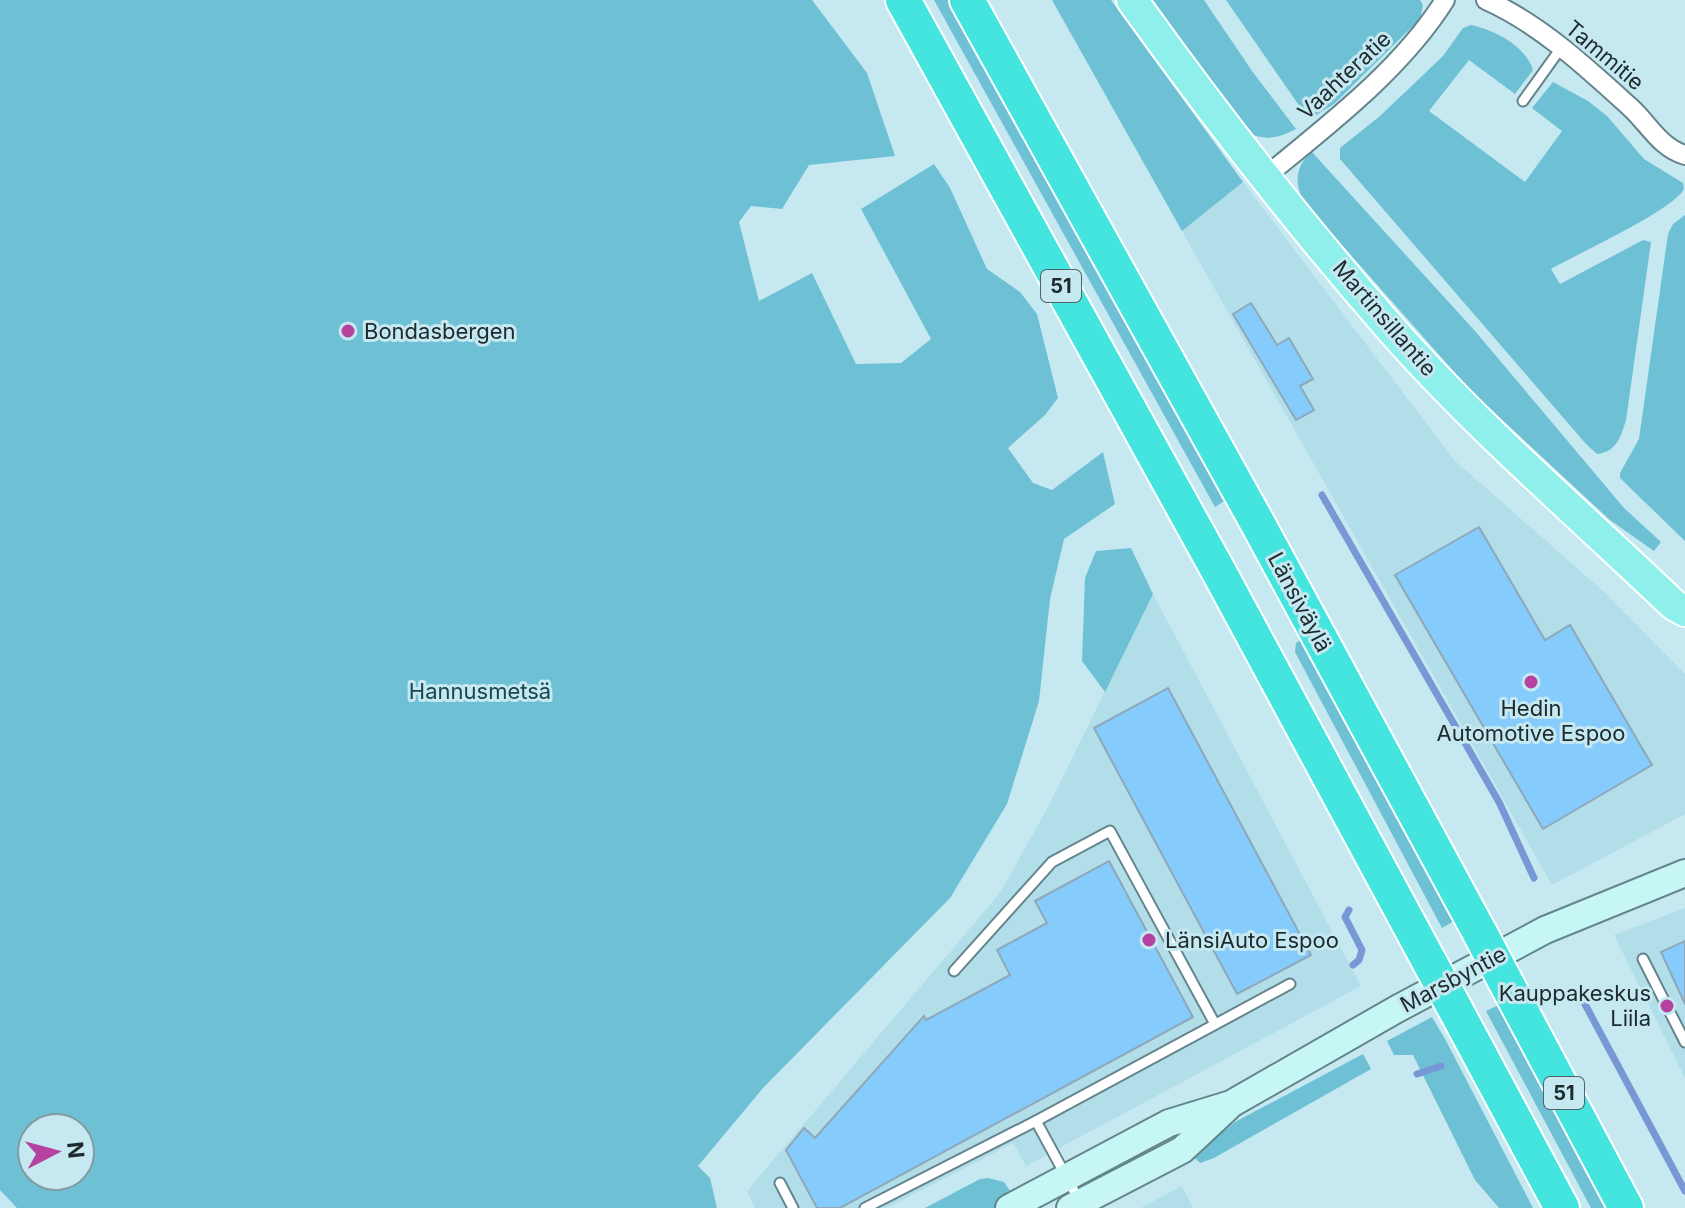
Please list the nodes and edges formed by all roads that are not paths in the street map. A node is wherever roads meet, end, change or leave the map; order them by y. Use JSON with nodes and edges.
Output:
{"nodes":[{"id":1,"x":903,"y":0,"type":"edge"},
{"id":2,"x":967,"y":0,"type":"edge"},
{"id":3,"x":1132,"y":0,"type":"edge"},
{"id":4,"x":1445,"y":0,"type":"edge"},
{"id":5,"x":1486,"y":0,"type":"edge"},
{"id":6,"x":1561,"y":48,"type":"junction"},
{"id":7,"x":1523,"y":101,"type":"dead end"},
{"id":8,"x":1685,"y":155,"type":"edge"},
{"id":9,"x":1265,"y":177,"type":"junction"},
{"id":10,"x":1681,"y":614,"type":"edge"},
{"id":11,"x":1685,"y":873,"type":"edge"},
{"id":12,"x":1643,"y":959,"type":"dead end"},
{"id":13,"x":954,"y":971,"type":"dead end"},
{"id":14,"x":1290,"y":984,"type":"dead end"},
{"id":15,"x":1215,"y":1024,"type":"junction"},
{"id":16,"x":1685,"y":1042,"type":"edge"},
{"id":17,"x":1231,"y":1104,"type":"junction"},
{"id":18,"x":1036,"y":1121,"type":"junction"},
{"id":19,"x":1066,"y":1176,"type":"junction"},
{"id":20,"x":780,"y":1183,"type":"dead end"},
{"id":21,"x":1078,"y":1206,"type":"edge"},
{"id":22,"x":793,"y":1208,"type":"edge"},
{"id":23,"x":865,"y":1208,"type":"edge"},
{"id":24,"x":1009,"y":1208,"type":"edge"},
{"id":25,"x":1562,"y":1208,"type":"edge"},
{"id":26,"x":1626,"y":1208,"type":"edge"}],
"edges":[{"from":1,"to":25,"type":"highway","number":"51","bridge":true},
{"from":2,"to":26,"type":"highway","name":"Länsiväylä","number":"51","bridge":true},
{"from":3,"to":9,"type":"main road","name":"Martinsillantie"},
{"from":4,"to":9,"type":"street","name":"Vaahteratie"},
{"from":5,"to":6,"type":"street","name":"Tammitie"},
{"from":6,"to":7,"type":"lane"},
{"from":6,"to":8,"type":"street","name":"Tammitie"},
{"from":9,"to":10,"type":"main road","name":"Martinsillantie"},
{"from":11,"to":17,"type":"main road","name":"Marsbyntie"},
{"from":12,"to":16,"type":"lane"},
{"from":13,"to":15,"type":"lane"},
{"from":14,"to":15,"type":"lane"},
{"from":15,"to":18,"type":"lane"},
{"from":17,"to":19,"type":"main road","name":"Marsbyntie"},
{"from":17,"to":21,"type":"main road","name":"Marsbyntie"},
{"from":18,"to":19,"type":"lane"},
{"from":18,"to":23,"type":"lane"},
{"from":19,"to":21,"type":"lane"},
{"from":19,"to":24,"type":"main road","name":"Marsbyntie"},
{"from":20,"to":22,"type":"lane"}]}
